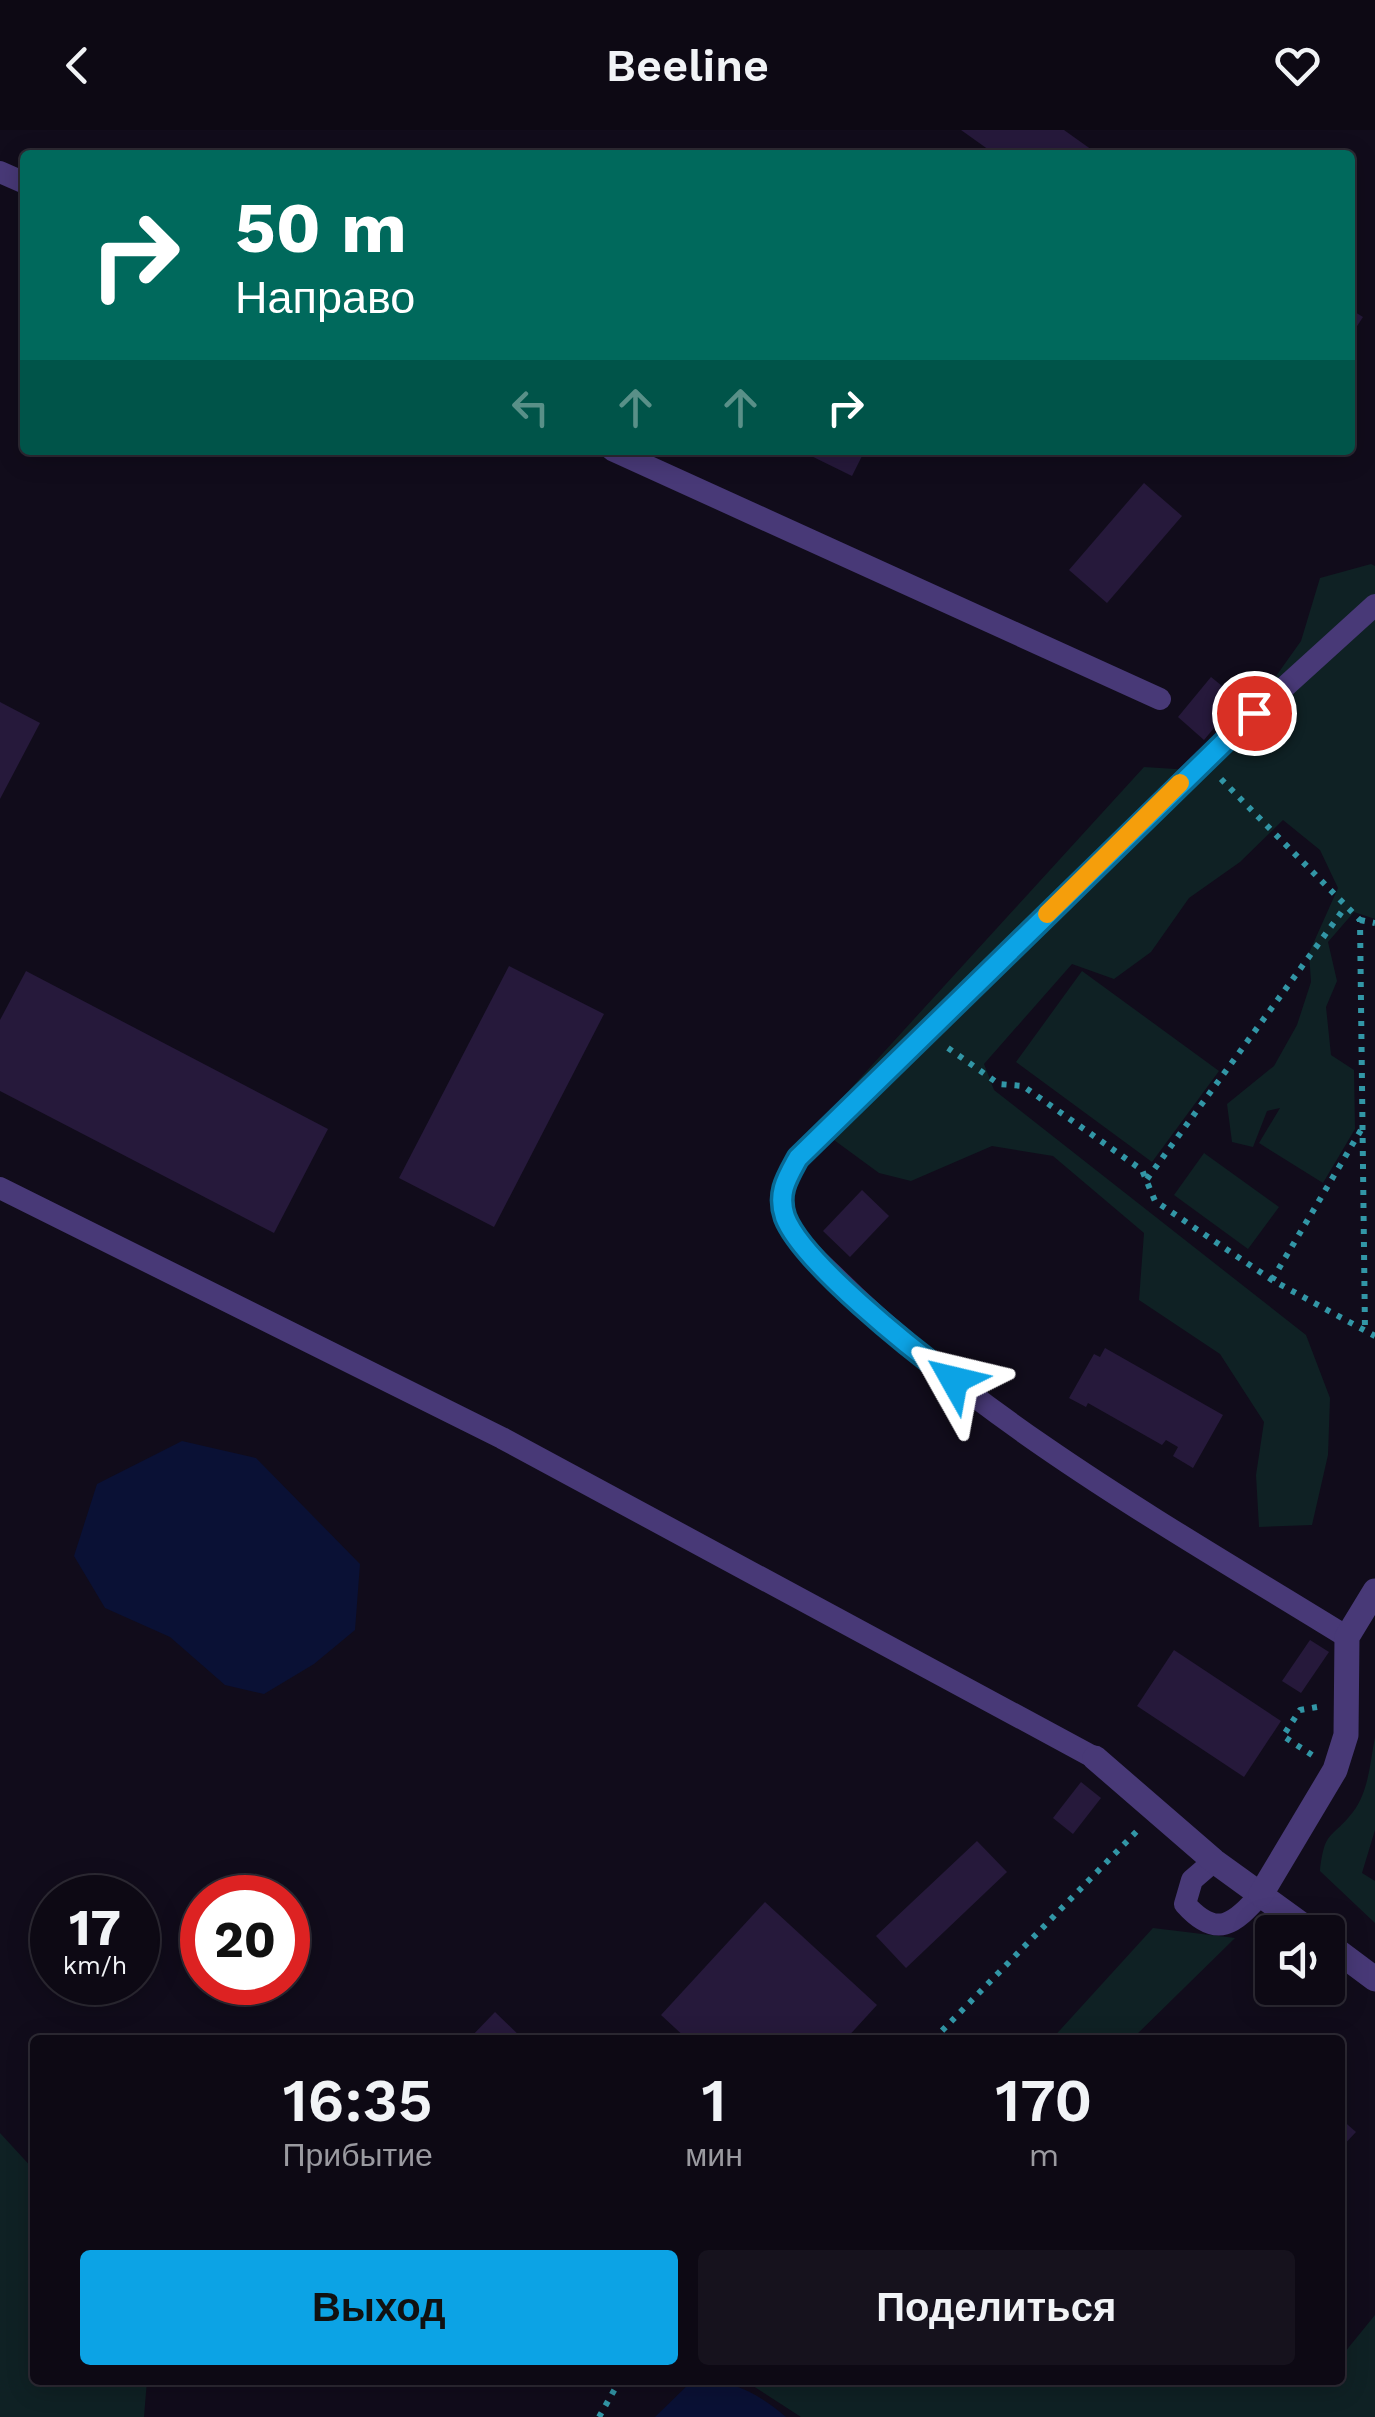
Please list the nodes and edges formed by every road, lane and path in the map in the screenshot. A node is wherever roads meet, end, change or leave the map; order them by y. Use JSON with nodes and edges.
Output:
{"nodes":[{"id":1,"x":623,"y":455,"type":"edge"},
{"id":2,"x":1375,"y":605,"type":"edge"},
{"id":3,"x":1160,"y":699,"type":"dead end"},
{"id":4,"x":1203,"y":761,"type":"junction"},
{"id":5,"x":1346,"y":906,"type":"junction"},
{"id":6,"x":1360,"y":920,"type":"junction"},
{"id":7,"x":1375,"y":923,"type":"edge"},
{"id":8,"x":926,"y":1032,"type":"junction"},
{"id":9,"x":1362,"y":1128,"type":"junction"},
{"id":10,"x":1147,"y":1179,"type":"junction"},
{"id":11,"x":0,"y":1188,"type":"edge"},
{"id":12,"x":1272,"y":1280,"type":"junction"},
{"id":13,"x":1365,"y":1331,"type":"junction"},
{"id":14,"x":1375,"y":1336,"type":"edge"},
{"id":15,"x":1375,"y":1591,"type":"edge"},
{"id":16,"x":1347,"y":1637,"type":"junction"},
{"id":17,"x":1346,"y":1701,"type":"junction"},
{"id":18,"x":1095,"y":1758,"type":"joint"},
{"id":19,"x":1335,"y":1770,"type":"junction"},
{"id":20,"x":1156,"y":1813,"type":"junction"},
{"id":21,"x":1214,"y":1861,"type":"junction"},
{"id":22,"x":1260,"y":1894,"type":"junction"},
{"id":23,"x":1289,"y":1915,"type":"edge"},
{"id":24,"x":1345,"y":1956,"type":"edge"},
{"id":25,"x":1375,"y":1978,"type":"edge"},
{"id":26,"x":938,"y":2035,"type":"edge"},
{"id":27,"x":617,"y":2385,"type":"edge"},
{"id":28,"x":599,"y":2417,"type":"edge"}],
"edges":[{"from":1,"to":3,"type":"lane"},
{"from":2,"to":4,"type":"lane"},
{"from":4,"to":5,"type":"path"},
{"from":4,"to":8,"type":"lane"},
{"from":5,"to":6,"type":"path"},
{"from":5,"to":10,"type":"path"},
{"from":6,"to":7,"type":"path"},
{"from":6,"to":9,"type":"path"},
{"from":8,"to":10,"type":"path"},
{"from":8,"to":16,"type":"lane"},
{"from":9,"to":12,"type":"path"},
{"from":9,"to":13,"type":"path"},
{"from":10,"to":12,"type":"path"},
{"from":11,"to":18,"type":"lane"},
{"from":12,"to":13,"type":"path"},
{"from":13,"to":14,"type":"path"},
{"from":15,"to":16,"type":"street"},
{"from":16,"to":17,"type":"street"},
{"from":17,"to":19,"type":"street"},
{"from":17,"to":19,"type":"path"},
{"from":18,"to":20,"type":"street"},
{"from":19,"to":22,"type":"street"},
{"from":20,"to":21,"type":"street"},
{"from":20,"to":26,"type":"path"},
{"from":21,"to":22,"type":"street"},
{"from":21,"to":22,"type":"lane"},
{"from":22,"to":23,"type":"street"},
{"from":24,"to":25,"type":"street"},
{"from":27,"to":28,"type":"path"}]}
